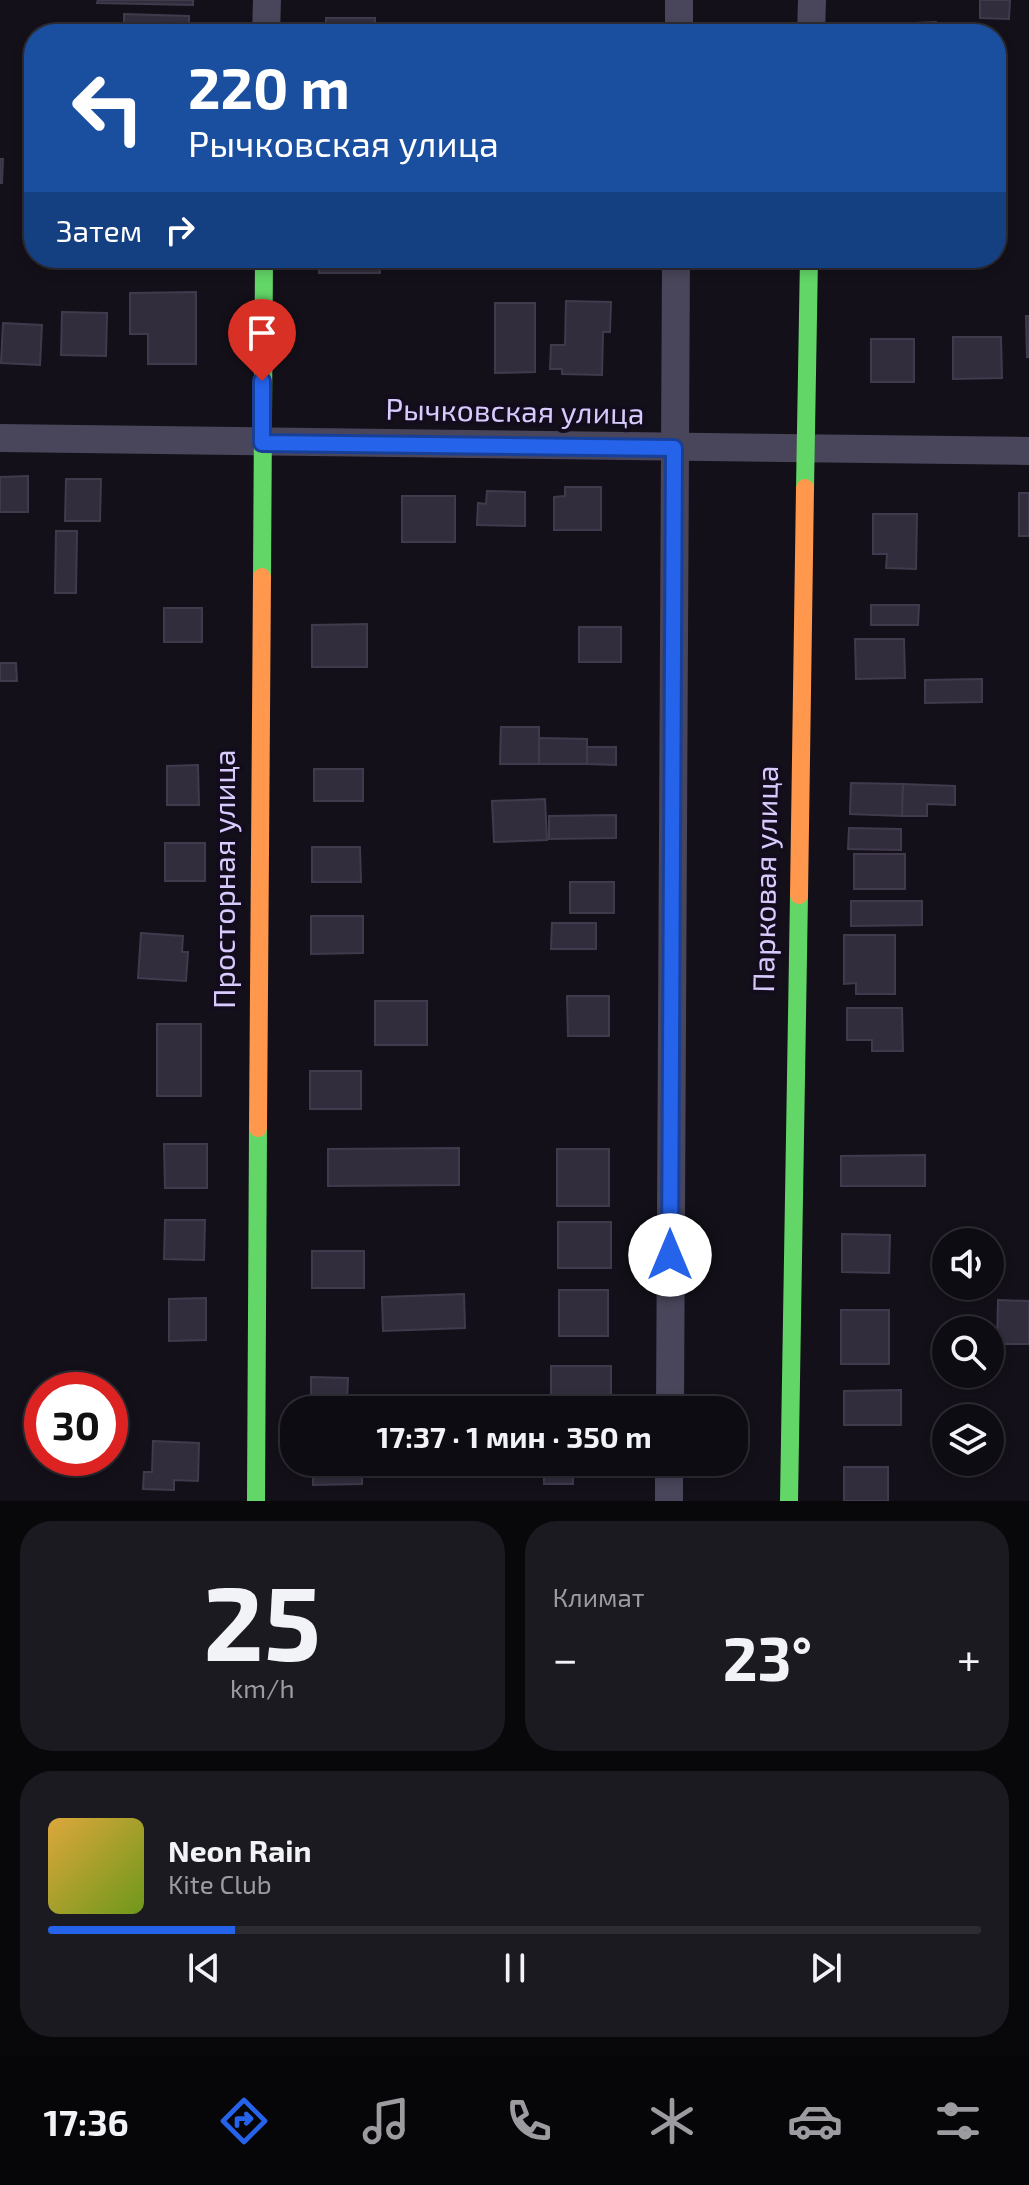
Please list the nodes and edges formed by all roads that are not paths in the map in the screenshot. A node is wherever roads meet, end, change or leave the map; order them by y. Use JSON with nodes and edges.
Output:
{"nodes":[{"id":1,"x":267,"y":0,"type":"edge"},
{"id":2,"x":679,"y":0,"type":"edge"},
{"id":3,"x":812,"y":0,"type":"edge"},
{"id":4,"x":266,"y":24,"type":"edge"},
{"id":5,"x":679,"y":24,"type":"edge"},
{"id":6,"x":811,"y":24,"type":"edge"},
{"id":7,"x":264,"y":268,"type":"edge"},
{"id":8,"x":676,"y":268,"type":"edge"},
{"id":9,"x":809,"y":268,"type":"edge"},
{"id":10,"x":0,"y":438,"type":"edge"},
{"id":11,"x":262,"y":443,"type":"junction"},
{"id":12,"x":674,"y":448,"type":"junction"},
{"id":13,"x":807,"y":450,"type":"junction"},
{"id":14,"x":1029,"y":451,"type":"edge"},
{"id":15,"x":670,"y":1396,"type":"edge"},
{"id":16,"x":669,"y":1476,"type":"edge"},
{"id":17,"x":256,"y":1501,"type":"edge"},
{"id":18,"x":669,"y":1501,"type":"edge"},
{"id":19,"x":789,"y":1501,"type":"edge"}],
"edges":[{"from":1,"to":4,"type":"street"},
{"from":2,"to":5,"type":"street"},
{"from":3,"to":6,"type":"street"},
{"from":7,"to":11,"type":"street","name":"Просторная улица"},
{"from":8,"to":12,"type":"street"},
{"from":9,"to":13,"type":"street","name":"Парковая улица"},
{"from":10,"to":11,"type":"street","name":"Рычковская улица"},
{"from":11,"to":12,"type":"street","name":"Рычковская улица"},
{"from":11,"to":17,"type":"street","name":"Просторная улица"},
{"from":12,"to":13,"type":"street","name":"Рычковская улица"},
{"from":12,"to":15,"type":"street"},
{"from":13,"to":14,"type":"street","name":"Рычковская улица"},
{"from":13,"to":19,"type":"street","name":"Парковая улица"},
{"from":16,"to":18,"type":"street"}]}
